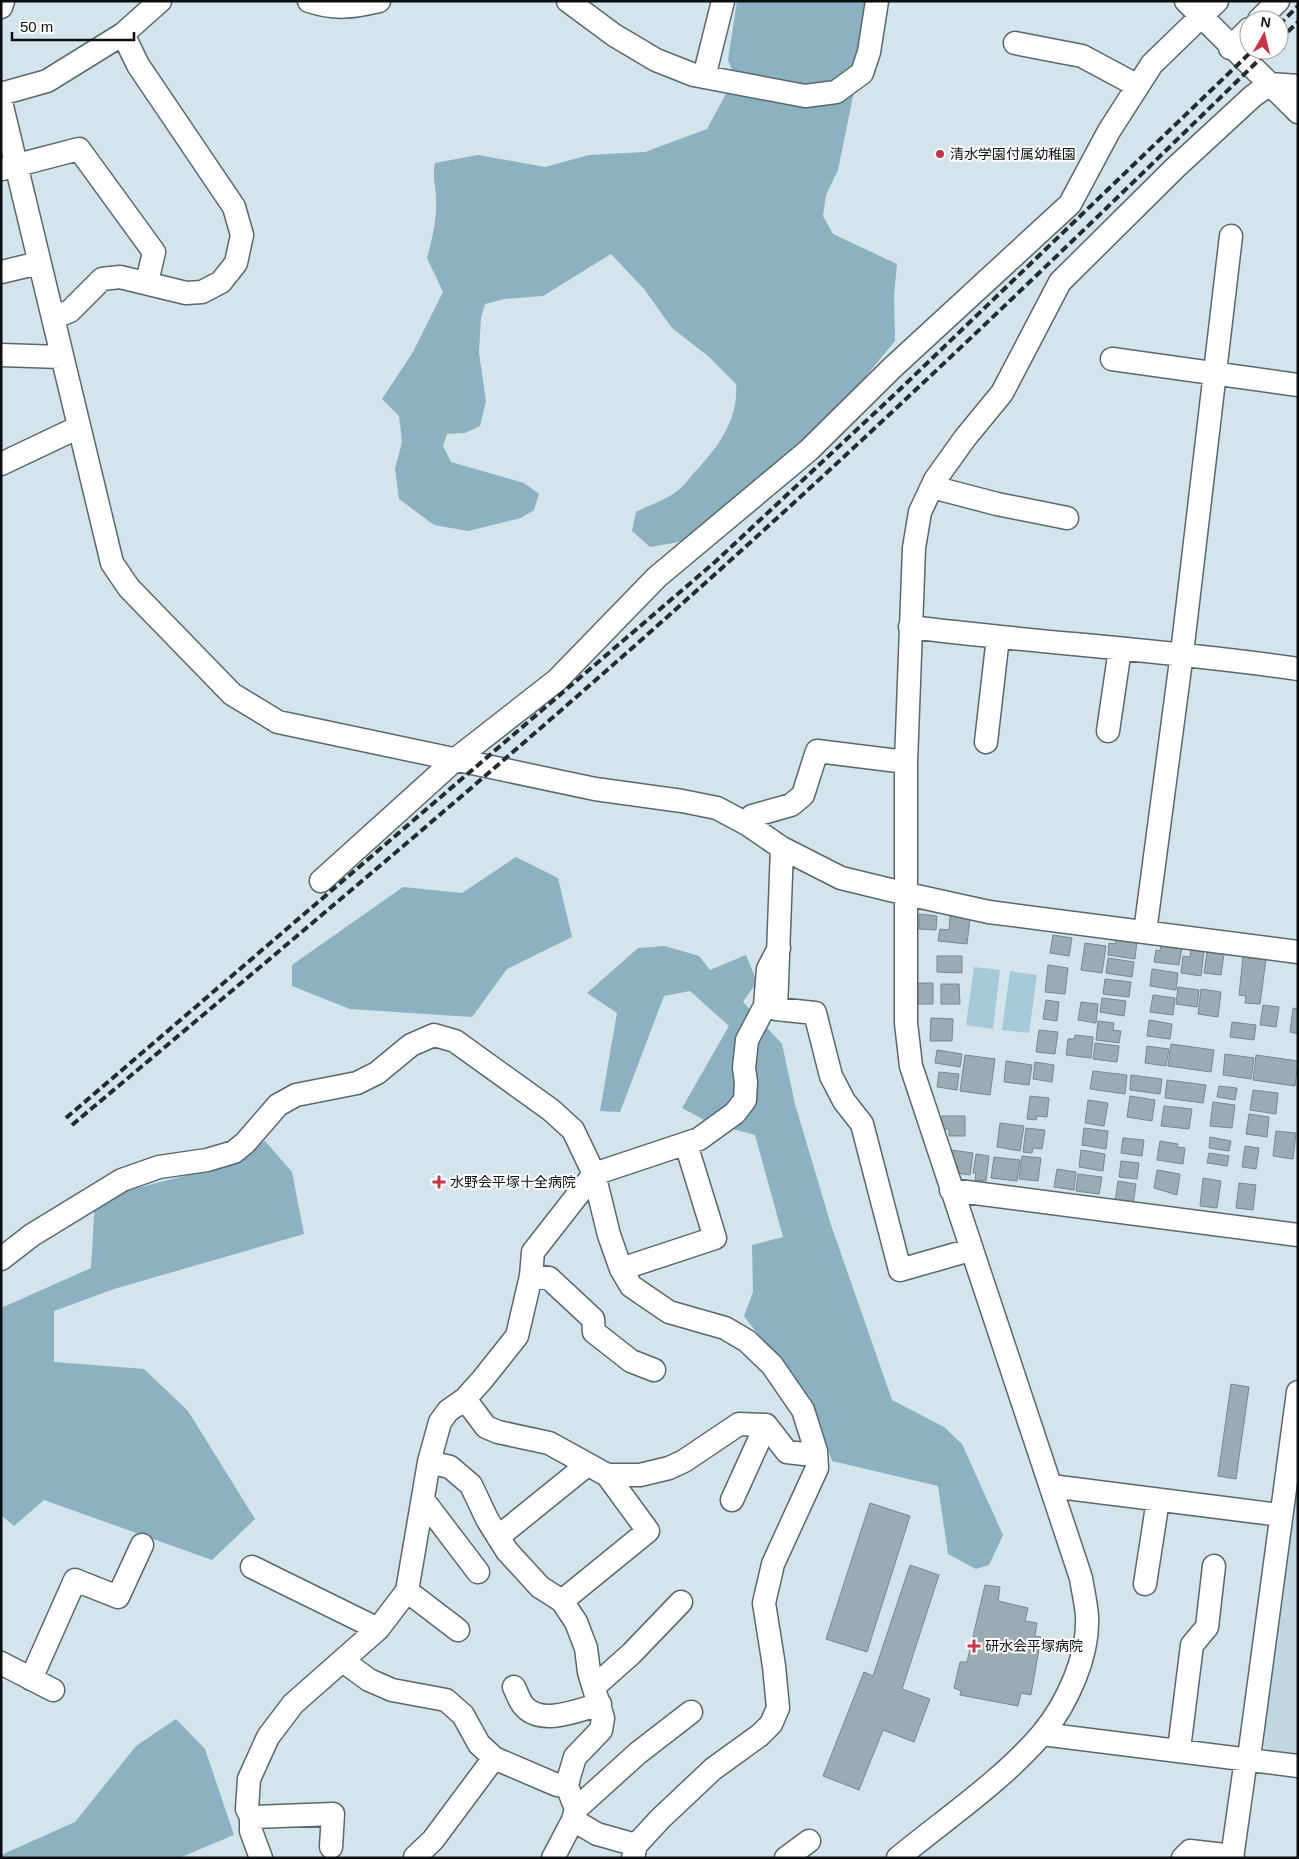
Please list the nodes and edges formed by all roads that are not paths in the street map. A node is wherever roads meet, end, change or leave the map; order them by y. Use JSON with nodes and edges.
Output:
{"nodes":[{"id":1,"x":4,"y":1,"type":"edge"},
{"id":2,"x":160,"y":1,"type":"edge"},
{"id":3,"x":310,"y":1,"type":"edge"},
{"id":4,"x":379,"y":1,"type":"edge"},
{"id":5,"x":568,"y":1,"type":"edge"},
{"id":6,"x":723,"y":1,"type":"edge"},
{"id":7,"x":877,"y":1,"type":"edge"},
{"id":8,"x":1278,"y":1,"type":"edge"},
{"id":9,"x":1201,"y":6,"type":"edge"},
{"id":10,"x":1,"y":7,"type":"edge"},
{"id":11,"x":1269,"y":10,"type":"edge"},
{"id":12,"x":123,"y":34,"type":"junction"},
{"id":13,"x":1239,"y":39,"type":"edge"},
{"id":14,"x":1015,"y":43,"type":"dead end"},
{"id":15,"x":1230,"y":48,"type":"junction"},
{"id":16,"x":704,"y":77,"type":"junction"},
{"id":17,"x":1270,"y":84,"type":"junction"},
{"id":18,"x":1138,"y":86,"type":"junction"},
{"id":19,"x":1298,"y":86,"type":"edge"},
{"id":20,"x":1,"y":94,"type":"edge"},
{"id":21,"x":1,"y":102,"type":"edge"},
{"id":22,"x":1298,"y":112,"type":"edge"},
{"id":23,"x":8,"y":168,"type":"edge"},
{"id":24,"x":1231,"y":236,"type":"dead end"},
{"id":25,"x":40,"y":263,"type":"junction"},
{"id":26,"x":1,"y":272,"type":"edge"},
{"id":27,"x":147,"y":282,"type":"junction"},
{"id":28,"x":53,"y":318,"type":"junction"},
{"id":29,"x":1,"y":355,"type":"edge"},
{"id":30,"x":61,"y":356,"type":"junction"},
{"id":31,"x":1112,"y":359,"type":"dead end"},
{"id":32,"x":1214,"y":374,"type":"junction"},
{"id":33,"x":1298,"y":385,"type":"edge"},
{"id":34,"x":79,"y":427,"type":"junction"},
{"id":35,"x":1,"y":464,"type":"edge"},
{"id":36,"x":932,"y":487,"type":"junction"},
{"id":37,"x":1068,"y":518,"type":"dead end"},
{"id":38,"x":910,"y":627,"type":"junction"},
{"id":39,"x":998,"y":637,"type":"junction"},
{"id":40,"x":1120,"y":649,"type":"junction"},
{"id":41,"x":1182,"y":653,"type":"junction"},
{"id":42,"x":1298,"y":669,"type":"edge"},
{"id":43,"x":1108,"y":731,"type":"dead end"},
{"id":44,"x":986,"y":742,"type":"dead end"},
{"id":45,"x":456,"y":759,"type":"junction"},
{"id":46,"x":906,"y":762,"type":"junction"},
{"id":47,"x":747,"y":824,"type":"junction"},
{"id":48,"x":782,"y":848,"type":"junction"},
{"id":49,"x":321,"y":881,"type":"dead end"},
{"id":50,"x":907,"y":894,"type":"junction"},
{"id":51,"x":1145,"y":932,"type":"junction"},
{"id":52,"x":779,"y":948,"type":"junction"},
{"id":53,"x":1298,"y":952,"type":"edge"},
{"id":54,"x":686,"y":1144,"type":"junction"},
{"id":55,"x":594,"y":1174,"type":"junction"},
{"id":56,"x":950,"y":1190,"type":"junction"},
{"id":57,"x":1298,"y":1235,"type":"edge"},
{"id":58,"x":970,"y":1250,"type":"junction"},
{"id":59,"x":1,"y":1259,"type":"edge"},
{"id":60,"x":621,"y":1269,"type":"junction"},
{"id":61,"x":531,"y":1276,"type":"junction"},
{"id":62,"x":654,"y":1370,"type":"dead end"},
{"id":63,"x":1298,"y":1392,"type":"edge"},
{"id":64,"x":465,"y":1399,"type":"junction"},
{"id":65,"x":766,"y":1425,"type":"junction"},
{"id":66,"x":816,"y":1452,"type":"junction"},
{"id":67,"x":430,"y":1462,"type":"junction"},
{"id":68,"x":587,"y":1465,"type":"junction"},
{"id":69,"x":607,"y":1475,"type":"junction"},
{"id":70,"x":1051,"y":1486,"type":"junction"},
{"id":71,"x":732,"y":1500,"type":"dead end"},
{"id":72,"x":1158,"y":1500,"type":"junction"},
{"id":73,"x":424,"y":1501,"type":"junction"},
{"id":74,"x":1280,"y":1515,"type":"junction"},
{"id":75,"x":498,"y":1537,"type":"junction"},
{"id":76,"x":142,"y":1545,"type":"dead end"},
{"id":77,"x":1214,"y":1566,"type":"dead end"},
{"id":78,"x":252,"y":1567,"type":"dead end"},
{"id":79,"x":478,"y":1572,"type":"dead end"},
{"id":80,"x":1146,"y":1584,"type":"dead end"},
{"id":81,"x":407,"y":1592,"type":"junction"},
{"id":82,"x":562,"y":1601,"type":"junction"},
{"id":83,"x":681,"y":1602,"type":"dead end"},
{"id":84,"x":378,"y":1630,"type":"junction"},
{"id":85,"x":458,"y":1630,"type":"dead end"},
{"id":86,"x":343,"y":1660,"type":"junction"},
{"id":87,"x":1,"y":1663,"type":"edge"},
{"id":88,"x":31,"y":1678,"type":"junction"},
{"id":89,"x":514,"y":1687,"type":"dead end"},
{"id":90,"x":53,"y":1690,"type":"dead end"},
{"id":91,"x":597,"y":1695,"type":"junction"},
{"id":92,"x":691,"y":1712,"type":"dead end"},
{"id":93,"x":1042,"y":1734,"type":"junction"},
{"id":94,"x":1179,"y":1749,"type":"junction"},
{"id":95,"x":494,"y":1758,"type":"junction"},
{"id":96,"x":1248,"y":1759,"type":"junction"},
{"id":97,"x":1298,"y":1766,"type":"edge"},
{"id":98,"x":567,"y":1786,"type":"junction"},
{"id":99,"x":574,"y":1814,"type":"junction"},
{"id":100,"x":251,"y":1817,"type":"junction"},
{"id":101,"x":809,"y":1840,"type":"dead end"},
{"id":102,"x":332,"y":1847,"type":"dead end"},
{"id":103,"x":635,"y":1852,"type":"edge"},
{"id":104,"x":415,"y":1857,"type":"edge"},
{"id":105,"x":1232,"y":1857,"type":"edge"},
{"id":106,"x":261,"y":1858,"type":"edge"},
{"id":107,"x":554,"y":1858,"type":"edge"},
{"id":108,"x":786,"y":1858,"type":"edge"},
{"id":109,"x":898,"y":1858,"type":"edge"},
{"id":110,"x":1183,"y":1858,"type":"edge"}],
"edges":[{"from":1,"to":10,"type":"street"},
{"from":2,"to":12,"type":"street"},
{"from":3,"to":4,"type":"street"},
{"from":5,"to":16,"type":"street"},
{"from":6,"to":16,"type":"street"},
{"from":7,"to":16,"type":"street"},
{"from":8,"to":11,"type":"street"},
{"from":9,"to":15,"type":"street"},
{"from":9,"to":18,"type":"street"},
{"from":12,"to":20,"type":"street"},
{"from":12,"to":27,"type":"street"},
{"from":13,"to":15,"type":"street"},
{"from":14,"to":18,"type":"street"},
{"from":15,"to":17,"type":"street"},
{"from":17,"to":19,"type":"street"},
{"from":17,"to":22,"type":"street"},
{"from":17,"to":36,"type":"street"},
{"from":18,"to":45,"type":"street"},
{"from":21,"to":23,"type":"street"},
{"from":23,"to":25,"type":"street"},
{"from":23,"to":27,"type":"street"},
{"from":24,"to":32,"type":"street"},
{"from":25,"to":26,"type":"street"},
{"from":25,"to":28,"type":"street"},
{"from":27,"to":28,"type":"street"},
{"from":28,"to":30,"type":"street"},
{"from":29,"to":30,"type":"street"},
{"from":30,"to":34,"type":"street"},
{"from":31,"to":32,"type":"street"},
{"from":32,"to":33,"type":"street"},
{"from":32,"to":41,"type":"street"},
{"from":34,"to":35,"type":"street"},
{"from":34,"to":45,"type":"street"},
{"from":36,"to":37,"type":"street"},
{"from":36,"to":38,"type":"street"},
{"from":38,"to":39,"type":"street"},
{"from":38,"to":46,"type":"street"},
{"from":39,"to":40,"type":"street"},
{"from":39,"to":44,"type":"street"},
{"from":40,"to":41,"type":"street"},
{"from":40,"to":43,"type":"street"},
{"from":41,"to":42,"type":"street"},
{"from":41,"to":51,"type":"street"},
{"from":45,"to":47,"type":"street"},
{"from":45,"to":49,"type":"street"},
{"from":46,"to":47,"type":"street"},
{"from":46,"to":50,"type":"street"},
{"from":47,"to":48,"type":"street"},
{"from":48,"to":50,"type":"street"},
{"from":48,"to":52,"type":"street"},
{"from":50,"to":51,"type":"street"},
{"from":50,"to":56,"type":"street"},
{"from":51,"to":53,"type":"street"},
{"from":52,"to":54,"type":"street"},
{"from":52,"to":58,"type":"street"},
{"from":54,"to":55,"type":"street"},
{"from":54,"to":60,"type":"street"},
{"from":55,"to":59,"type":"street"},
{"from":55,"to":60,"type":"street"},
{"from":55,"to":61,"type":"street"},
{"from":56,"to":57,"type":"street"},
{"from":56,"to":58,"type":"street"},
{"from":58,"to":70,"type":"street"},
{"from":60,"to":66,"type":"street"},
{"from":61,"to":62,"type":"street"},
{"from":61,"to":64,"type":"street"},
{"from":63,"to":74,"type":"street"},
{"from":64,"to":67,"type":"street"},
{"from":64,"to":68,"type":"street"},
{"from":65,"to":66,"type":"street"},
{"from":65,"to":69,"type":"street"},
{"from":65,"to":71,"type":"street"},
{"from":66,"to":103,"type":"street"},
{"from":67,"to":73,"type":"street"},
{"from":67,"to":75,"type":"street"},
{"from":68,"to":69,"type":"street"},
{"from":68,"to":75,"type":"street"},
{"from":69,"to":82,"type":"street"},
{"from":70,"to":72,"type":"street"},
{"from":70,"to":93,"type":"street"},
{"from":72,"to":74,"type":"street"},
{"from":72,"to":80,"type":"street"},
{"from":73,"to":79,"type":"street"},
{"from":73,"to":81,"type":"street"},
{"from":74,"to":96,"type":"street"},
{"from":75,"to":82,"type":"street"},
{"from":76,"to":88,"type":"street"},
{"from":77,"to":94,"type":"street"},
{"from":78,"to":84,"type":"street"},
{"from":81,"to":84,"type":"street"},
{"from":81,"to":85,"type":"street"},
{"from":82,"to":91,"type":"street"},
{"from":83,"to":91,"type":"street"},
{"from":84,"to":86,"type":"street"},
{"from":86,"to":95,"type":"street"},
{"from":86,"to":100,"type":"street"},
{"from":87,"to":88,"type":"street"},
{"from":88,"to":90,"type":"street"},
{"from":89,"to":91,"type":"street"},
{"from":91,"to":98,"type":"street"},
{"from":92,"to":99,"type":"street"},
{"from":93,"to":94,"type":"street"},
{"from":93,"to":109,"type":"street"},
{"from":94,"to":96,"type":"street"},
{"from":95,"to":98,"type":"street"},
{"from":95,"to":104,"type":"street"},
{"from":96,"to":97,"type":"street"},
{"from":96,"to":105,"type":"street"},
{"from":98,"to":99,"type":"street"},
{"from":99,"to":103,"type":"street"},
{"from":99,"to":107,"type":"street"},
{"from":100,"to":102,"type":"street"},
{"from":100,"to":106,"type":"street"},
{"from":101,"to":108,"type":"street"},
{"from":105,"to":110,"type":"street"}]}
